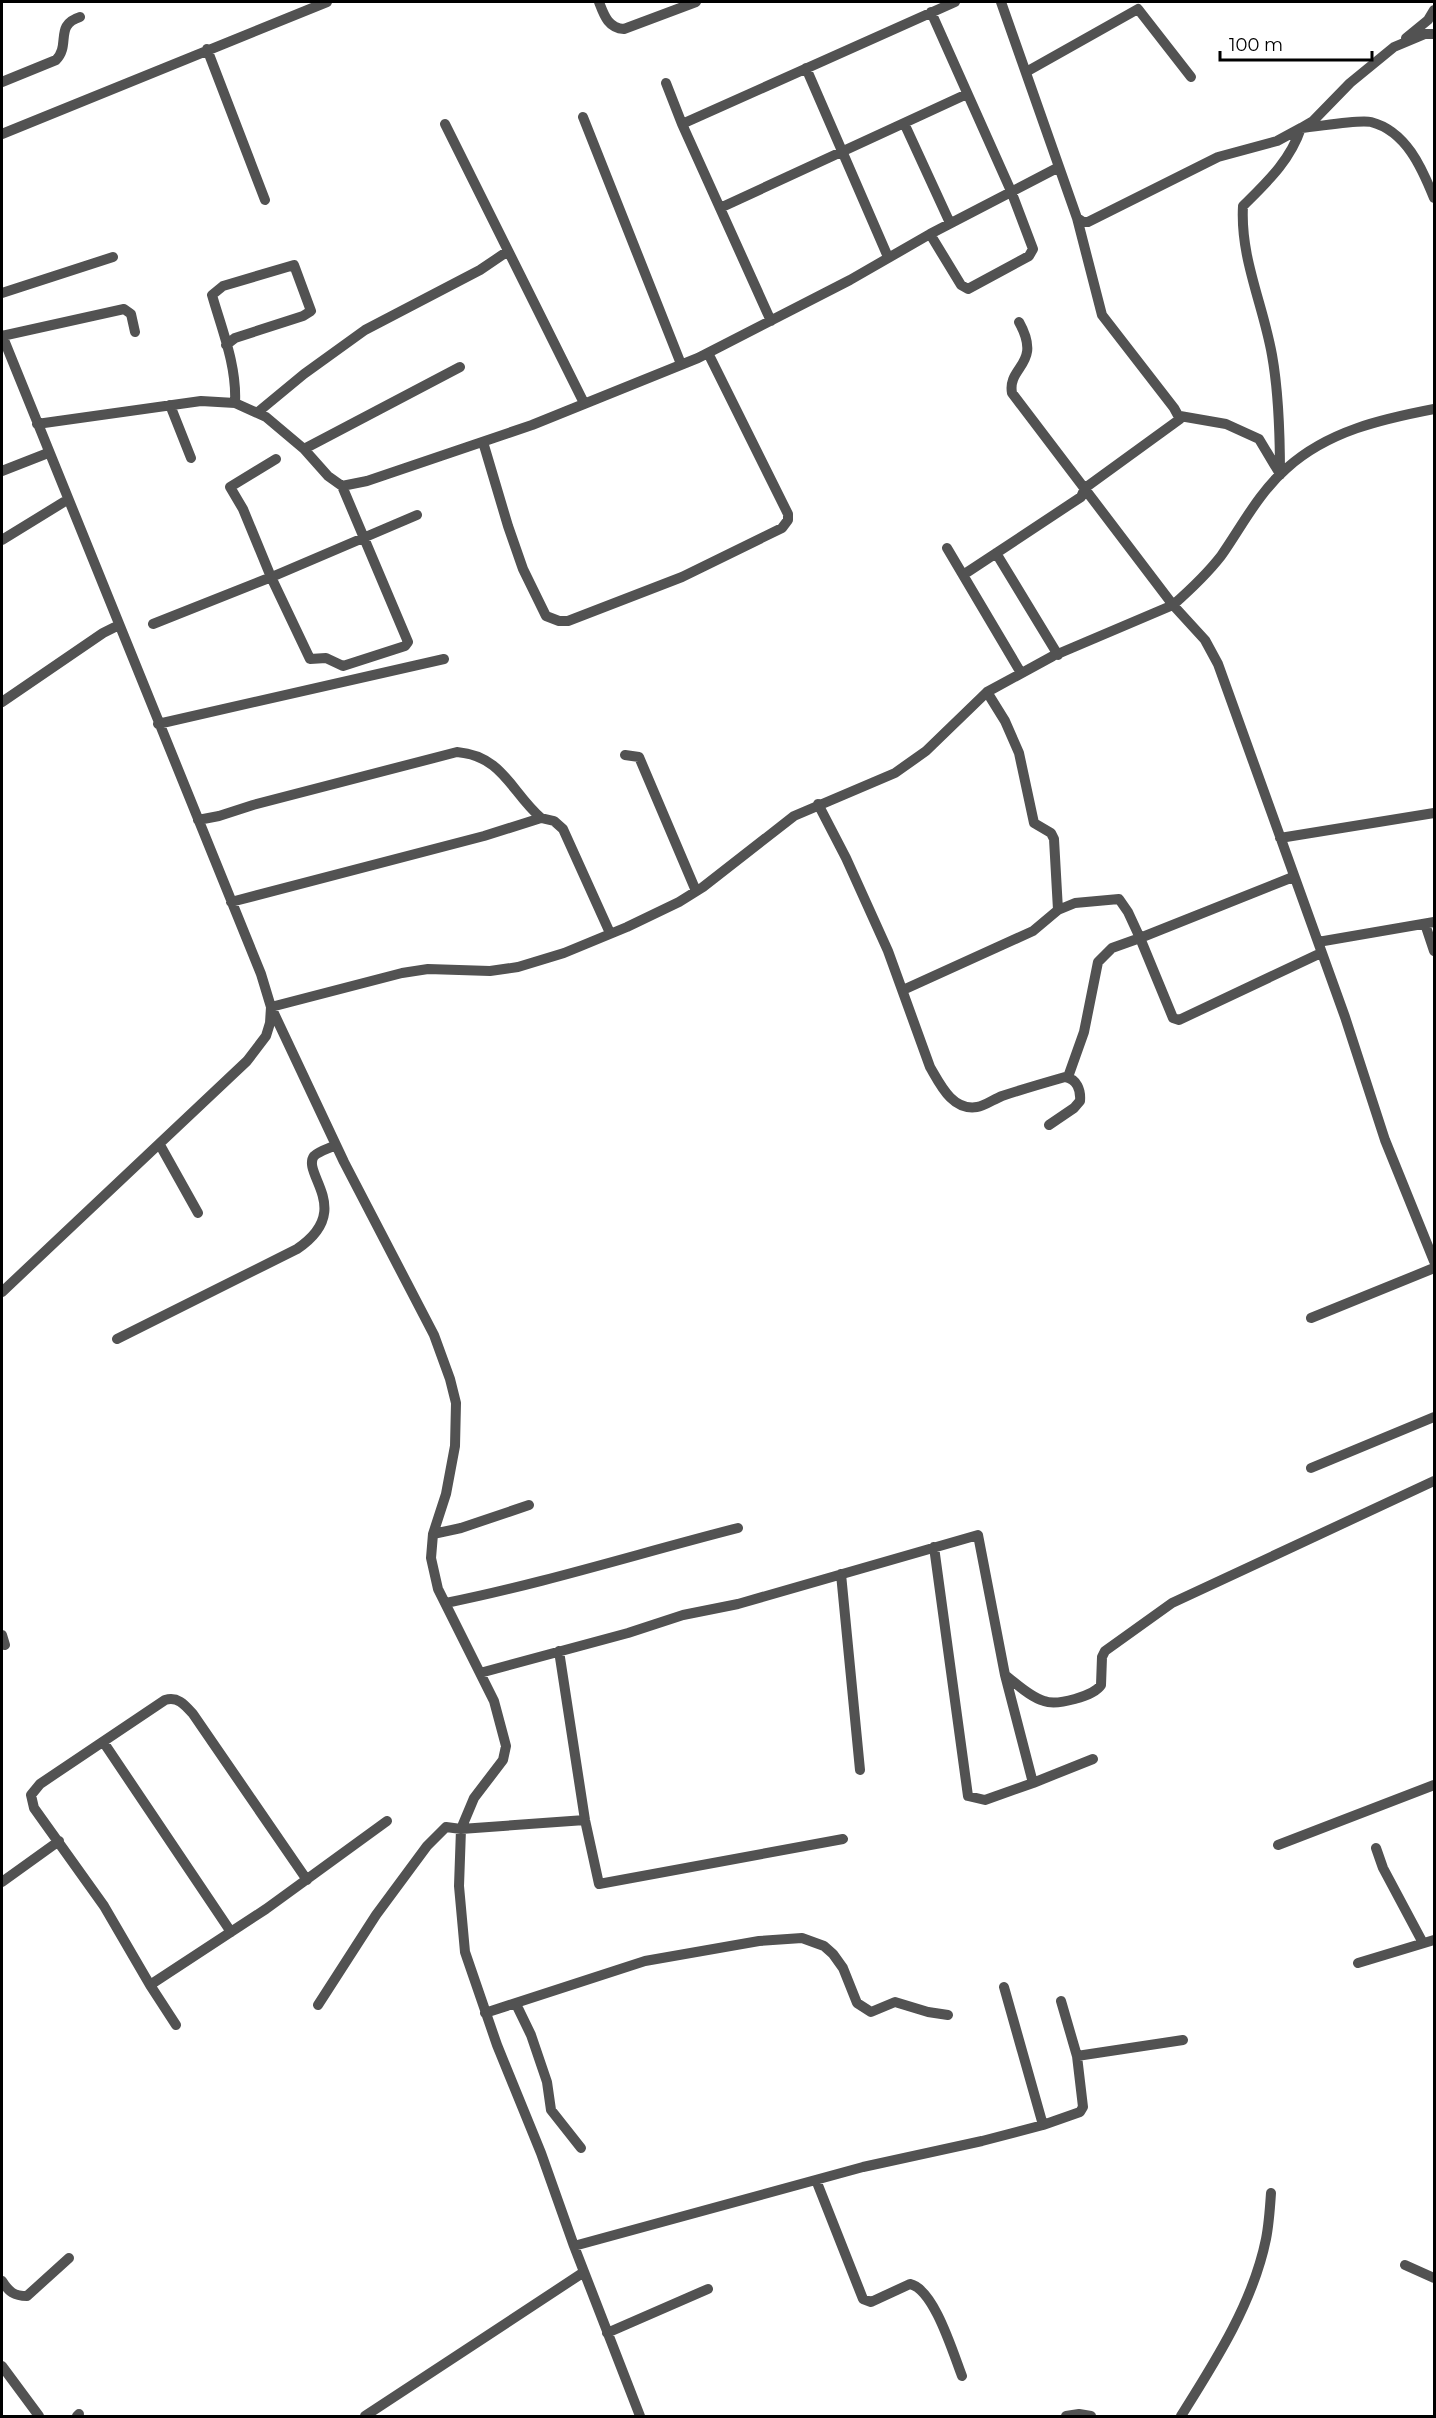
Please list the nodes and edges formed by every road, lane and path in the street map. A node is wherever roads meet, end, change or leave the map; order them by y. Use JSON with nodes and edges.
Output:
{"nodes":[{"id":1,"x":327,"y":2,"type":"edge"},
{"id":2,"x":599,"y":2,"type":"edge"},
{"id":3,"x":696,"y":2,"type":"edge"},
{"id":4,"x":955,"y":2,"type":"edge"},
{"id":5,"x":1000,"y":2,"type":"edge"},
{"id":6,"x":1428,"y":2,"type":"edge"},
{"id":7,"x":1135,"y":5,"type":"edge"},
{"id":8,"x":1434,"y":10,"type":"edge"},
{"id":9,"x":931,"y":12,"type":"junction"},
{"id":10,"x":80,"y":17,"type":"dead end"},
{"id":11,"x":1434,"y":34,"type":"edge"},
{"id":12,"x":1394,"y":47,"type":"junction"},
{"id":13,"x":207,"y":49,"type":"junction"},
{"id":14,"x":806,"y":68,"type":"junction"},
{"id":15,"x":1026,"y":72,"type":"junction"},
{"id":16,"x":1191,"y":76,"type":"dead end"},
{"id":17,"x":2,"y":82,"type":"edge"},
{"id":18,"x":666,"y":83,"type":"dead end"},
{"id":19,"x":967,"y":94,"type":"junction"},
{"id":20,"x":583,"y":117,"type":"dead end"},
{"id":21,"x":904,"y":123,"type":"junction"},
{"id":22,"x":445,"y":124,"type":"dead end"},
{"id":23,"x":682,"y":124,"type":"junction"},
{"id":24,"x":1301,"y":128,"type":"junction"},
{"id":25,"x":2,"y":134,"type":"edge"},
{"id":26,"x":841,"y":152,"type":"junction"},
{"id":27,"x":1059,"y":166,"type":"junction"},
{"id":28,"x":1011,"y":191,"type":"junction"},
{"id":29,"x":1434,"y":198,"type":"edge"},
{"id":30,"x":266,"y":200,"type":"dead end"},
{"id":31,"x":720,"y":208,"type":"junction"},
{"id":32,"x":1077,"y":218,"type":"junction"},
{"id":33,"x":950,"y":223,"type":"junction"},
{"id":34,"x":930,"y":234,"type":"junction"},
{"id":35,"x":508,"y":251,"type":"junction"},
{"id":36,"x":113,"y":257,"type":"dead end"},
{"id":37,"x":888,"y":257,"type":"junction"},
{"id":38,"x":2,"y":293,"type":"edge"},
{"id":39,"x":771,"y":321,"type":"junction"},
{"id":40,"x":1019,"y":321,"type":"dead end"},
{"id":41,"x":135,"y":332,"type":"dead end"},
{"id":42,"x":2,"y":336,"type":"edge"},
{"id":43,"x":226,"y":345,"type":"junction"},
{"id":44,"x":708,"y":353,"type":"junction"},
{"id":45,"x":681,"y":364,"type":"junction"},
{"id":46,"x":460,"y":366,"type":"dead end"},
{"id":47,"x":235,"y":403,"type":"junction"},
{"id":48,"x":584,"y":403,"type":"junction"},
{"id":49,"x":170,"y":405,"type":"junction"},
{"id":50,"x":1434,"y":409,"type":"edge"},
{"id":51,"x":258,"y":412,"type":"junction"},
{"id":52,"x":1180,"y":416,"type":"junction"},
{"id":53,"x":37,"y":424,"type":"junction"},
{"id":54,"x":483,"y":442,"type":"junction"},
{"id":55,"x":304,"y":449,"type":"junction"},
{"id":56,"x":48,"y":453,"type":"junction"},
{"id":57,"x":191,"y":458,"type":"dead end"},
{"id":58,"x":276,"y":459,"type":"dead end"},
{"id":59,"x":2,"y":471,"type":"edge"},
{"id":60,"x":1280,"y":475,"type":"junction"},
{"id":61,"x":342,"y":486,"type":"junction"},
{"id":62,"x":1085,"y":488,"type":"junction"},
{"id":63,"x":67,"y":500,"type":"junction"},
{"id":64,"x":417,"y":515,"type":"dead end"},
{"id":65,"x":363,"y":538,"type":"junction"},
{"id":66,"x":2,"y":540,"type":"edge"},
{"id":67,"x":947,"y":548,"type":"dead end"},
{"id":68,"x":996,"y":553,"type":"junction"},
{"id":69,"x":963,"y":574,"type":"junction"},
{"id":70,"x":271,"y":577,"type":"junction"},
{"id":71,"x":1173,"y":605,"type":"junction"},
{"id":72,"x":153,"y":624,"type":"dead end"},
{"id":73,"x":119,"y":625,"type":"junction"},
{"id":74,"x":1058,"y":655,"type":"junction"},
{"id":75,"x":444,"y":659,"type":"dead end"},
{"id":76,"x":1022,"y":673,"type":"junction"},
{"id":77,"x":987,"y":692,"type":"junction"},
{"id":78,"x":2,"y":702,"type":"edge"},
{"id":79,"x":158,"y":724,"type":"junction"},
{"id":80,"x":625,"y":755,"type":"dead end"},
{"id":81,"x":818,"y":804,"type":"junction"},
{"id":82,"x":1434,"y":813,"type":"edge"},
{"id":83,"x":541,"y":818,"type":"junction"},
{"id":84,"x":198,"y":820,"type":"junction"},
{"id":85,"x":1280,"y":838,"type":"junction"},
{"id":86,"x":1293,"y":877,"type":"junction"},
{"id":87,"x":696,"y":891,"type":"junction"},
{"id":88,"x":231,"y":902,"type":"junction"},
{"id":89,"x":1058,"y":910,"type":"junction"},
{"id":90,"x":1430,"y":923,"type":"edge"},
{"id":91,"x":610,"y":933,"type":"junction"},
{"id":92,"x":1140,"y":938,"type":"junction"},
{"id":93,"x":1319,"y":947,"type":"junction"},
{"id":94,"x":1434,"y":951,"type":"edge"},
{"id":95,"x":903,"y":990,"type":"junction"},
{"id":96,"x":271,"y":1007,"type":"junction"},
{"id":97,"x":1068,"y":1077,"type":"junction"},
{"id":98,"x":1049,"y":1125,"type":"dead end"},
{"id":99,"x":336,"y":1144,"type":"junction"},
{"id":100,"x":160,"y":1145,"type":"junction"},
{"id":101,"x":198,"y":1213,"type":"dead end"},
{"id":102,"x":1434,"y":1261,"type":"edge"},
{"id":103,"x":1434,"y":1268,"type":"edge"},
{"id":104,"x":2,"y":1292,"type":"edge"},
{"id":105,"x":1311,"y":1318,"type":"dead end"},
{"id":106,"x":117,"y":1339,"type":"dead end"},
{"id":107,"x":1434,"y":1416,"type":"edge"},
{"id":108,"x":1311,"y":1468,"type":"dead end"},
{"id":109,"x":1434,"y":1480,"type":"edge"},
{"id":110,"x":529,"y":1505,"type":"dead end"},
{"id":111,"x":738,"y":1528,"type":"dead end"},
{"id":112,"x":433,"y":1534,"type":"junction"},
{"id":113,"x":934,"y":1547,"type":"junction"},
{"id":114,"x":841,"y":1574,"type":"junction"},
{"id":115,"x":446,"y":1603,"type":"junction"},
{"id":116,"x":559,"y":1651,"type":"junction"},
{"id":117,"x":480,"y":1673,"type":"junction"},
{"id":118,"x":1005,"y":1675,"type":"junction"},
{"id":119,"x":104,"y":1743,"type":"junction"},
{"id":120,"x":1093,"y":1758,"type":"dead end"},
{"id":121,"x":861,"y":1770,"type":"dead end"},
{"id":122,"x":1033,"y":1783,"type":"junction"},
{"id":123,"x":1434,"y":1785,"type":"edge"},
{"id":124,"x":585,"y":1820,"type":"junction"},
{"id":125,"x":387,"y":1821,"type":"dead end"},
{"id":126,"x":461,"y":1829,"type":"junction"},
{"id":127,"x":843,"y":1839,"type":"dead end"},
{"id":128,"x":59,"y":1841,"type":"junction"},
{"id":129,"x":1278,"y":1845,"type":"dead end"},
{"id":130,"x":1376,"y":1848,"type":"dead end"},
{"id":131,"x":307,"y":1880,"type":"junction"},
{"id":132,"x":2,"y":1882,"type":"edge"},
{"id":133,"x":231,"y":1932,"type":"junction"},
{"id":134,"x":1434,"y":1940,"type":"edge"},
{"id":135,"x":1423,"y":1944,"type":"junction"},
{"id":136,"x":1358,"y":1963,"type":"dead end"},
{"id":137,"x":150,"y":1985,"type":"junction"},
{"id":138,"x":1004,"y":1987,"type":"dead end"},
{"id":139,"x":1061,"y":2001,"type":"dead end"},
{"id":140,"x":516,"y":2004,"type":"junction"},
{"id":141,"x":318,"y":2005,"type":"dead end"},
{"id":142,"x":485,"y":2013,"type":"junction"},
{"id":143,"x":948,"y":2015,"type":"dead end"},
{"id":144,"x":176,"y":2025,"type":"dead end"},
{"id":145,"x":1183,"y":2040,"type":"dead end"},
{"id":146,"x":1077,"y":2056,"type":"junction"},
{"id":147,"x":1043,"y":2125,"type":"junction"},
{"id":148,"x":581,"y":2148,"type":"dead end"},
{"id":149,"x":816,"y":2180,"type":"junction"},
{"id":150,"x":1271,"y":2193,"type":"dead end"},
{"id":151,"x":574,"y":2246,"type":"junction"},
{"id":152,"x":69,"y":2258,"type":"dead end"},
{"id":153,"x":1405,"y":2265,"type":"dead end"},
{"id":154,"x":584,"y":2272,"type":"junction"},
{"id":155,"x":1434,"y":2278,"type":"edge"},
{"id":156,"x":2,"y":2281,"type":"edge"},
{"id":157,"x":708,"y":2289,"type":"dead end"},
{"id":158,"x":607,"y":2333,"type":"junction"},
{"id":159,"x":2,"y":2366,"type":"edge"},
{"id":160,"x":962,"y":2376,"type":"dead end"},
{"id":161,"x":39,"y":2416,"type":"edge"},
{"id":162,"x":364,"y":2416,"type":"edge"},
{"id":163,"x":640,"y":2416,"type":"edge"},
{"id":164,"x":1066,"y":2416,"type":"edge"},
{"id":165,"x":1091,"y":2416,"type":"edge"},
{"id":166,"x":1181,"y":2416,"type":"edge"}],
"edges":[{"from":1,"to":13,"type":"street"},
{"from":2,"to":3,"type":"street"},
{"from":4,"to":9,"type":"street"},
{"from":5,"to":15,"type":"street"},
{"from":6,"to":8,"type":"street"},
{"from":7,"to":15,"type":"street"},
{"from":7,"to":16,"type":"street"},
{"from":8,"to":12,"type":"street"},
{"from":9,"to":14,"type":"street"},
{"from":9,"to":19,"type":"street"},
{"from":10,"to":17,"type":"street"},
{"from":11,"to":12,"type":"street"},
{"from":12,"to":24,"type":"street"},
{"from":13,"to":25,"type":"street"},
{"from":13,"to":30,"type":"street"},
{"from":14,"to":23,"type":"street"},
{"from":14,"to":26,"type":"street"},
{"from":15,"to":27,"type":"street"},
{"from":18,"to":23,"type":"street"},
{"from":19,"to":21,"type":"street"},
{"from":19,"to":28,"type":"street"},
{"from":20,"to":45,"type":"street"},
{"from":21,"to":26,"type":"street"},
{"from":21,"to":33,"type":"street"},
{"from":22,"to":35,"type":"street"},
{"from":23,"to":31,"type":"street"},
{"from":24,"to":29,"type":"street"},
{"from":24,"to":32,"type":"street"},
{"from":24,"to":60,"type":"street"},
{"from":26,"to":31,"type":"street"},
{"from":26,"to":37,"type":"street"},
{"from":27,"to":28,"type":"street"},
{"from":27,"to":32,"type":"street"},
{"from":28,"to":33,"type":"street"},
{"from":28,"to":34,"type":"street"},
{"from":31,"to":39,"type":"street"},
{"from":32,"to":52,"type":"street"},
{"from":33,"to":34,"type":"street"},
{"from":34,"to":37,"type":"street"},
{"from":35,"to":48,"type":"street"},
{"from":35,"to":51,"type":"street"},
{"from":36,"to":38,"type":"street"},
{"from":37,"to":39,"type":"street"},
{"from":39,"to":44,"type":"street"},
{"from":40,"to":62,"type":"street"},
{"from":41,"to":42,"type":"street"},
{"from":42,"to":53,"type":"street"},
{"from":43,"to":43,"type":"street"},
{"from":43,"to":47,"type":"street"},
{"from":44,"to":45,"type":"street"},
{"from":44,"to":54,"type":"street"},
{"from":45,"to":48,"type":"street"},
{"from":46,"to":55,"type":"street"},
{"from":47,"to":49,"type":"street"},
{"from":47,"to":51,"type":"street"},
{"from":48,"to":54,"type":"street"},
{"from":49,"to":53,"type":"street"},
{"from":49,"to":57,"type":"street"},
{"from":50,"to":60,"type":"street"},
{"from":51,"to":55,"type":"street"},
{"from":52,"to":60,"type":"street"},
{"from":52,"to":62,"type":"street"},
{"from":53,"to":56,"type":"street"},
{"from":54,"to":61,"type":"street"},
{"from":55,"to":61,"type":"street"},
{"from":56,"to":59,"type":"street"},
{"from":56,"to":63,"type":"street"},
{"from":58,"to":70,"type":"street"},
{"from":60,"to":71,"type":"street"},
{"from":61,"to":65,"type":"street"},
{"from":62,"to":68,"type":"street"},
{"from":62,"to":71,"type":"street"},
{"from":63,"to":66,"type":"street"},
{"from":63,"to":73,"type":"street"},
{"from":64,"to":65,"type":"street"},
{"from":65,"to":70,"type":"street"},
{"from":65,"to":70,"type":"street"},
{"from":67,"to":69,"type":"street"},
{"from":68,"to":69,"type":"street"},
{"from":68,"to":74,"type":"street"},
{"from":69,"to":76,"type":"street"},
{"from":70,"to":72,"type":"street"},
{"from":71,"to":74,"type":"street"},
{"from":71,"to":85,"type":"street"},
{"from":73,"to":78,"type":"street"},
{"from":73,"to":79,"type":"street"},
{"from":74,"to":76,"type":"street"},
{"from":75,"to":79,"type":"street"},
{"from":76,"to":77,"type":"street"},
{"from":77,"to":81,"type":"street"},
{"from":77,"to":89,"type":"street"},
{"from":79,"to":84,"type":"street"},
{"from":80,"to":87,"type":"street"},
{"from":81,"to":87,"type":"street"},
{"from":81,"to":95,"type":"street"},
{"from":82,"to":85,"type":"street"},
{"from":83,"to":84,"type":"street"},
{"from":83,"to":88,"type":"street"},
{"from":83,"to":91,"type":"street"},
{"from":84,"to":88,"type":"street"},
{"from":85,"to":86,"type":"street"},
{"from":86,"to":92,"type":"street"},
{"from":86,"to":93,"type":"street"},
{"from":87,"to":91,"type":"street"},
{"from":88,"to":96,"type":"street"},
{"from":89,"to":92,"type":"street"},
{"from":89,"to":95,"type":"street"},
{"from":90,"to":93,"type":"street"},
{"from":90,"to":94,"type":"street"},
{"from":91,"to":96,"type":"street"},
{"from":92,"to":93,"type":"street"},
{"from":92,"to":97,"type":"street"},
{"from":93,"to":102,"type":"street"},
{"from":95,"to":97,"type":"street"},
{"from":96,"to":99,"type":"street"},
{"from":96,"to":100,"type":"street"},
{"from":97,"to":98,"type":"street"},
{"from":99,"to":106,"type":"street"},
{"from":99,"to":112,"type":"street"},
{"from":100,"to":101,"type":"street"},
{"from":100,"to":104,"type":"street"},
{"from":103,"to":105,"type":"street"},
{"from":107,"to":108,"type":"street"},
{"from":109,"to":118,"type":"street"},
{"from":110,"to":112,"type":"street"},
{"from":111,"to":115,"type":"street"},
{"from":112,"to":115,"type":"street"},
{"from":113,"to":114,"type":"street"},
{"from":113,"to":118,"type":"street"},
{"from":113,"to":122,"type":"street"},
{"from":114,"to":116,"type":"street"},
{"from":114,"to":121,"type":"street"},
{"from":115,"to":117,"type":"street"},
{"from":116,"to":117,"type":"street"},
{"from":116,"to":124,"type":"street"},
{"from":117,"to":126,"type":"street"},
{"from":118,"to":122,"type":"street"},
{"from":119,"to":128,"type":"street"},
{"from":119,"to":131,"type":"street"},
{"from":119,"to":133,"type":"street"},
{"from":120,"to":122,"type":"street"},
{"from":123,"to":129,"type":"street"},
{"from":124,"to":126,"type":"street"},
{"from":124,"to":127,"type":"street"},
{"from":125,"to":131,"type":"street"},
{"from":126,"to":141,"type":"street"},
{"from":126,"to":142,"type":"street"},
{"from":128,"to":132,"type":"street"},
{"from":128,"to":137,"type":"street"},
{"from":130,"to":135,"type":"street"},
{"from":131,"to":133,"type":"street"},
{"from":133,"to":137,"type":"street"},
{"from":134,"to":135,"type":"street"},
{"from":135,"to":136,"type":"street"},
{"from":137,"to":144,"type":"street"},
{"from":138,"to":147,"type":"street"},
{"from":139,"to":146,"type":"street"},
{"from":140,"to":142,"type":"street"},
{"from":140,"to":143,"type":"street"},
{"from":140,"to":148,"type":"street"},
{"from":142,"to":151,"type":"street"},
{"from":145,"to":146,"type":"street"},
{"from":146,"to":147,"type":"street"},
{"from":147,"to":149,"type":"street"},
{"from":149,"to":151,"type":"street"},
{"from":149,"to":160,"type":"street"},
{"from":150,"to":166,"type":"street"},
{"from":151,"to":154,"type":"street"},
{"from":152,"to":156,"type":"street"},
{"from":153,"to":155,"type":"street"},
{"from":154,"to":158,"type":"street"},
{"from":154,"to":162,"type":"street"},
{"from":157,"to":158,"type":"street"},
{"from":158,"to":163,"type":"street"},
{"from":159,"to":161,"type":"street"},
{"from":164,"to":165,"type":"street"}]}
